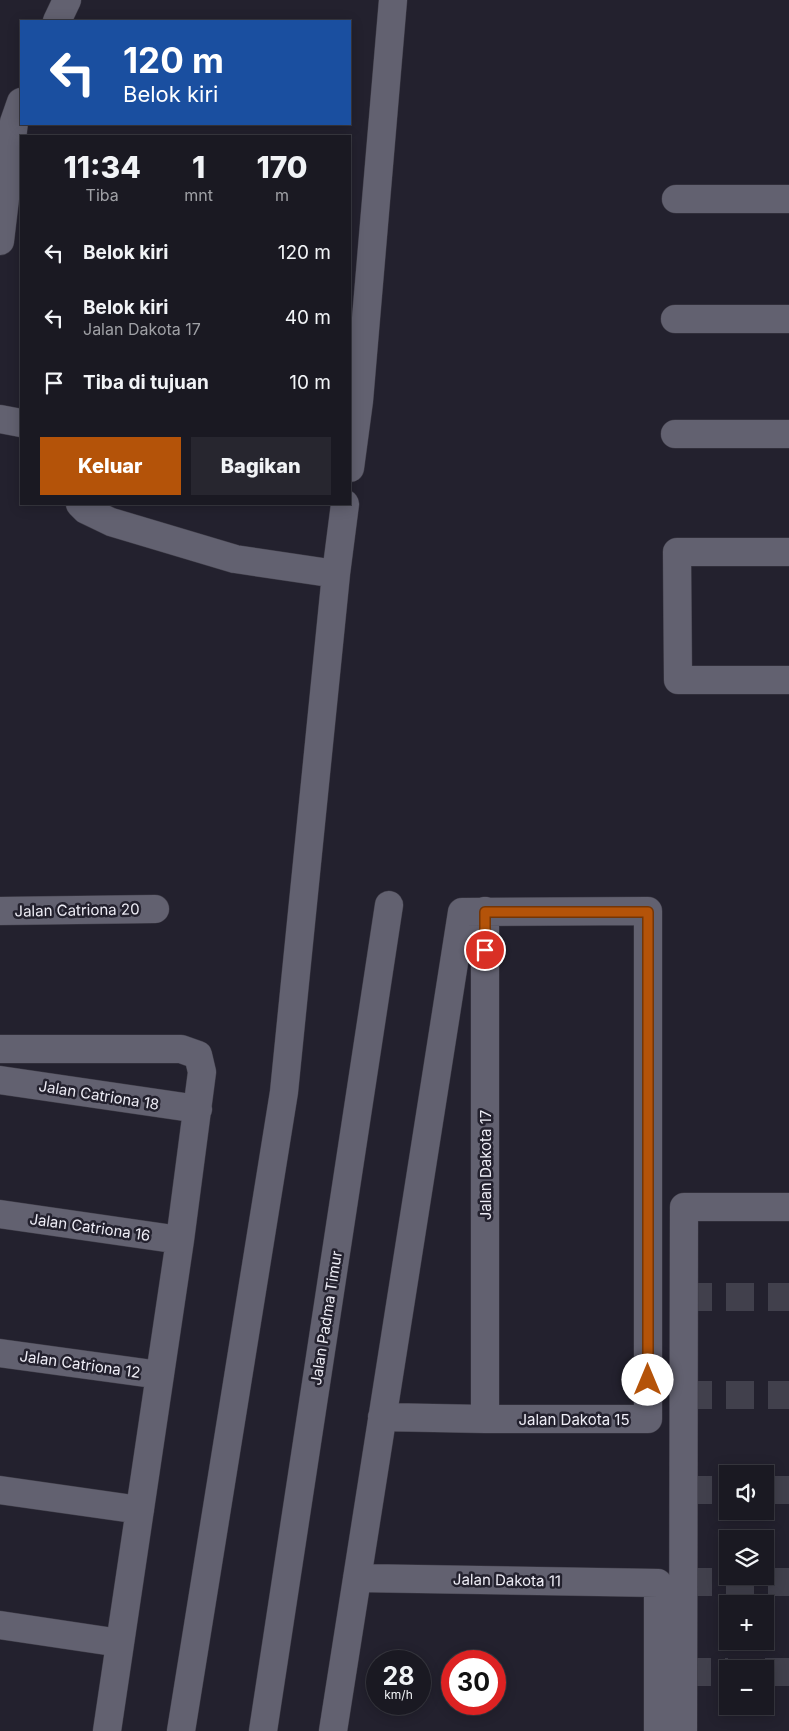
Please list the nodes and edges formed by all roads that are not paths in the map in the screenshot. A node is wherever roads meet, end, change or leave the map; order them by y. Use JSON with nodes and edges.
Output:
{"nodes":[{"id":1,"x":67,"y":0,"type":"edge"},
{"id":2,"x":393,"y":0,"type":"edge"},
{"id":3,"x":57,"y":20,"type":"edge"},
{"id":4,"x":20,"y":105,"type":"edge"},
{"id":5,"x":676,"y":199,"type":"dead end"},
{"id":6,"x":789,"y":199,"type":"edge"},
{"id":7,"x":0,"y":241,"type":"edge"},
{"id":8,"x":675,"y":319,"type":"dead end"},
{"id":9,"x":789,"y":319,"type":"edge"},
{"id":10,"x":0,"y":419,"type":"edge"},
{"id":11,"x":20,"y":423,"type":"edge"},
{"id":12,"x":675,"y":434,"type":"dead end"},
{"id":13,"x":789,"y":434,"type":"edge"},
{"id":14,"x":351,"y":461,"type":"edge"},
{"id":15,"x":81,"y":505,"type":"edge"},
{"id":16,"x":345,"y":505,"type":"edge"},
{"id":17,"x":789,"y":552,"type":"edge"},
{"id":18,"x":336,"y":574,"type":"junction"},
{"id":19,"x":789,"y":680,"type":"edge"},
{"id":20,"x":389,"y":906,"type":"dead end"},
{"id":21,"x":155,"y":909,"type":"dead end"},
{"id":22,"x":0,"y":910,"type":"edge"},
{"id":23,"x":485,"y":912,"type":"junction"},
{"id":24,"x":0,"y":1049,"type":"edge"},
{"id":25,"x":0,"y":1080,"type":"edge"},
{"id":26,"x":198,"y":1109,"type":"junction"},
{"id":27,"x":789,"y":1207,"type":"edge"},
{"id":28,"x":0,"y":1214,"type":"edge"},
{"id":29,"x":180,"y":1240,"type":"junction"},
{"id":30,"x":0,"y":1352,"type":"edge"},
{"id":31,"x":160,"y":1375,"type":"junction"},
{"id":32,"x":382,"y":1417,"type":"junction"},
{"id":33,"x":485,"y":1419,"type":"junction"},
{"id":34,"x":0,"y":1490,"type":"edge"},
{"id":35,"x":140,"y":1510,"type":"junction"},
{"id":36,"x":357,"y":1578,"type":"junction"},
{"id":37,"x":0,"y":1625,"type":"edge"},
{"id":38,"x":120,"y":1643,"type":"junction"},
{"id":39,"x":107,"y":1731,"type":"edge"},
{"id":40,"x":181,"y":1731,"type":"edge"},
{"id":41,"x":263,"y":1731,"type":"edge"},
{"id":42,"x":333,"y":1731,"type":"edge"},
{"id":43,"x":658,"y":1731,"type":"edge"},
{"id":44,"x":683,"y":1731,"type":"edge"}],
"edges":[{"from":1,"to":3,"type":"street"},
{"from":2,"to":14,"type":"street"},
{"from":4,"to":7,"type":"street"},
{"from":5,"to":6,"type":"street"},
{"from":8,"to":9,"type":"street"},
{"from":10,"to":11,"type":"street"},
{"from":12,"to":13,"type":"street"},
{"from":15,"to":18,"type":"street"},
{"from":16,"to":18,"type":"street"},
{"from":17,"to":19,"type":"street"},
{"from":18,"to":40,"type":"street"},
{"from":20,"to":41,"type":"street","name":"Jalan Padma Timur"},
{"from":21,"to":22,"type":"street","name":"Jalan Catriona 20"},
{"from":23,"to":32,"type":"street"},
{"from":23,"to":33,"type":"street","name":"Jalan Dakota 17"},
{"from":23,"to":33,"type":"street","name":"Jalan Dakota 15"},
{"from":24,"to":26,"type":"street"},
{"from":25,"to":26,"type":"street","name":"Jalan Catriona 18"},
{"from":26,"to":29,"type":"street"},
{"from":27,"to":44,"type":"street"},
{"from":28,"to":29,"type":"street","name":"Jalan Catriona 16"},
{"from":29,"to":31,"type":"street"},
{"from":30,"to":31,"type":"street","name":"Jalan Catriona 12"},
{"from":31,"to":35,"type":"street"},
{"from":32,"to":33,"type":"street","name":"Jalan Dakota 15"},
{"from":32,"to":36,"type":"street"},
{"from":34,"to":35,"type":"street"},
{"from":35,"to":38,"type":"street"},
{"from":36,"to":42,"type":"street"},
{"from":36,"to":43,"type":"street","name":"Jalan Dakota 11"},
{"from":37,"to":38,"type":"street"},
{"from":38,"to":39,"type":"street"}]}
